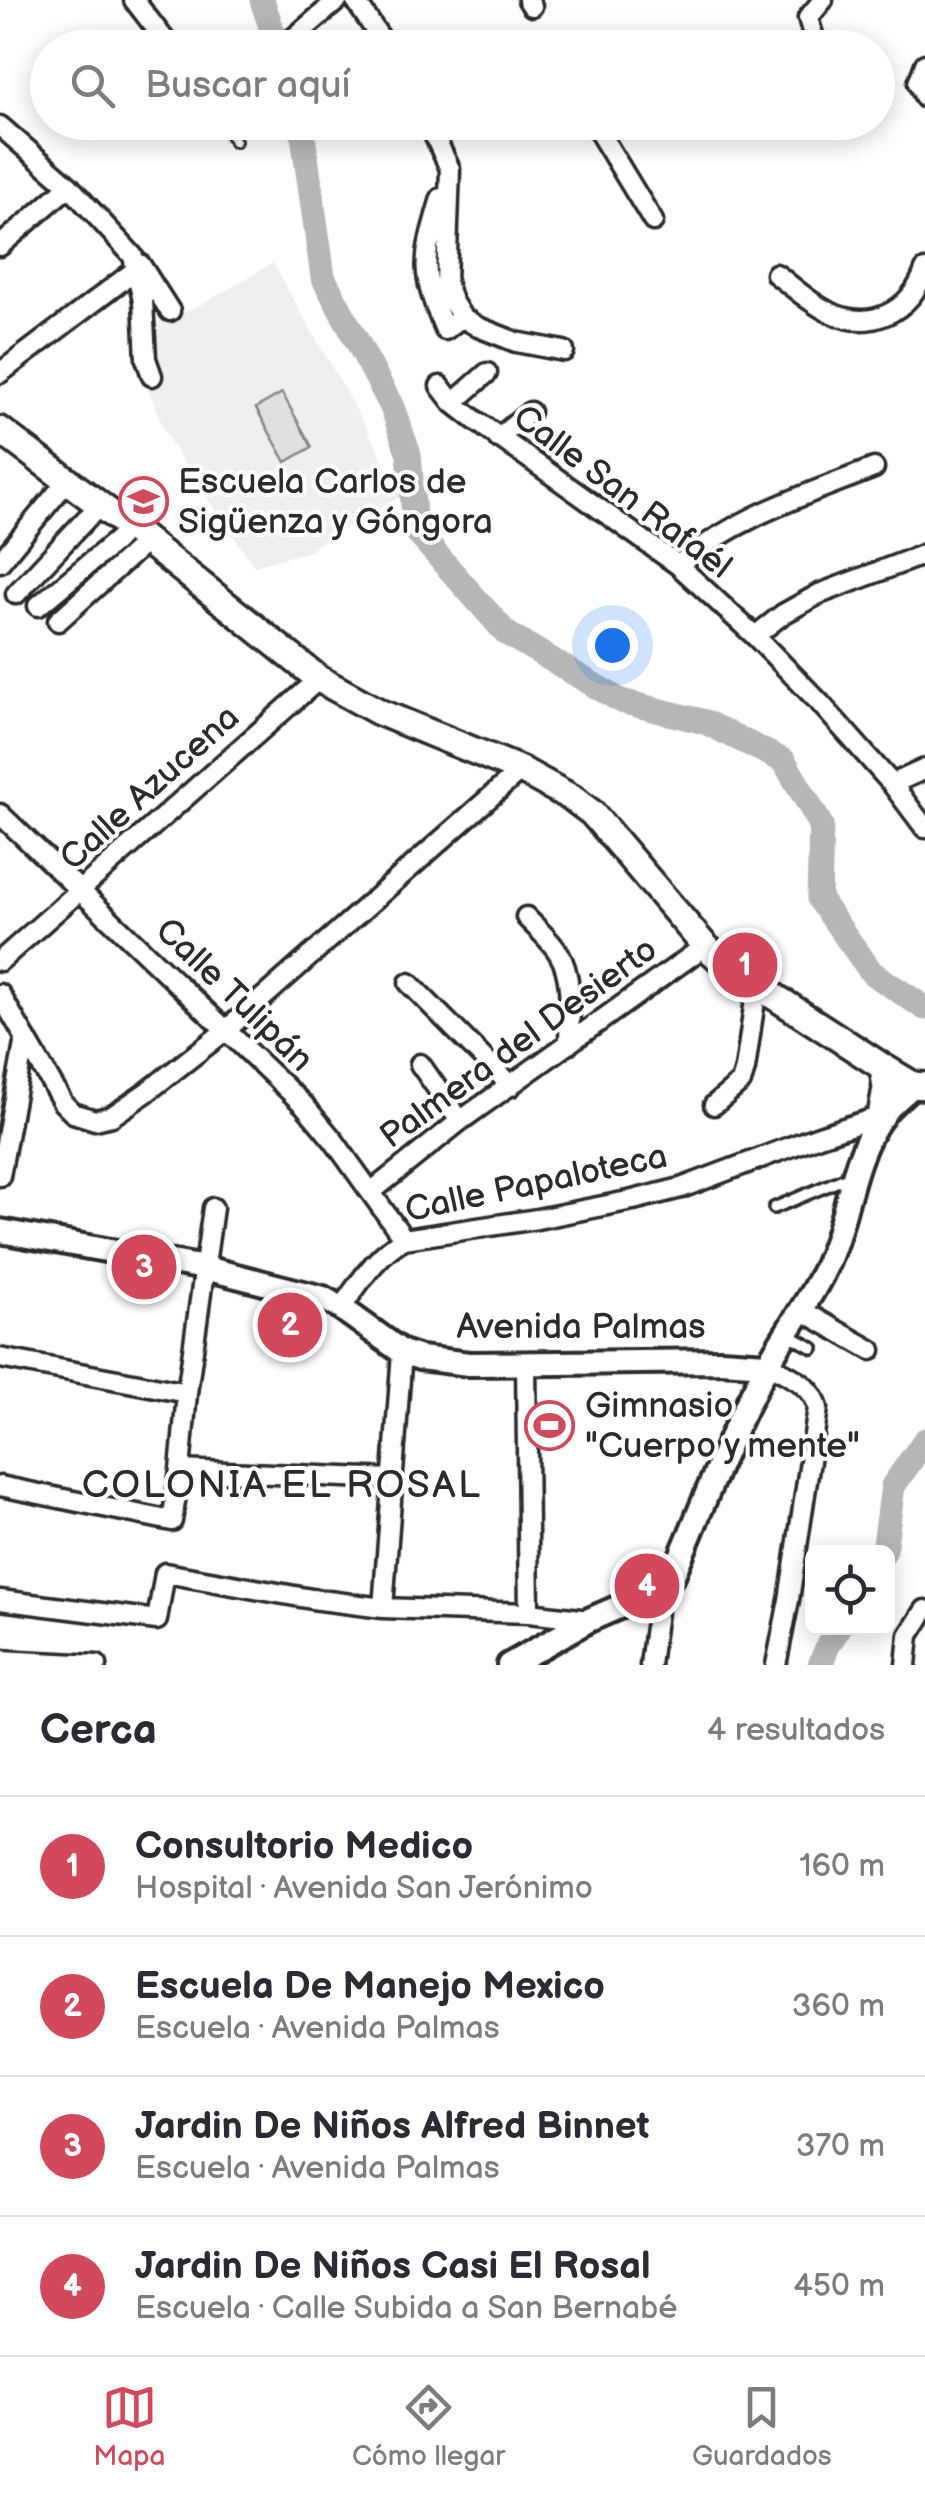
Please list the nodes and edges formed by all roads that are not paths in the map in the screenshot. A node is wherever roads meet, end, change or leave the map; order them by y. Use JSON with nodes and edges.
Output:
{"nodes":[{"id":1,"x":134,"y":0,"type":"edge"},
{"id":2,"x":338,"y":0,"type":"edge"},
{"id":3,"x":355,"y":0,"type":"edge"},
{"id":4,"x":798,"y":0,"type":"edge"},
{"id":5,"x":823,"y":0,"type":"edge"},
{"id":6,"x":808,"y":18,"type":"junction"},
{"id":7,"x":157,"y":30,"type":"edge"},
{"id":8,"x":304,"y":30,"type":"edge"},
{"id":9,"x":376,"y":30,"type":"edge"},
{"id":10,"x":812,"y":30,"type":"edge"},
{"id":11,"x":925,"y":64,"type":"edge"},
{"id":12,"x":925,"y":98,"type":"edge"},
{"id":13,"x":0,"y":126,"type":"edge"},
{"id":14,"x":436,"y":140,"type":"edge"},
{"id":15,"x":604,"y":140,"type":"edge"},
{"id":16,"x":69,"y":186,"type":"junction"},
{"id":17,"x":653,"y":221,"type":"dead end"},
{"id":18,"x":0,"y":246,"type":"edge"},
{"id":19,"x":137,"y":264,"type":"junction"},
{"id":20,"x":925,"y":270,"type":"edge"},
{"id":21,"x":776,"y":274,"type":"dead end"},
{"id":22,"x":170,"y":311,"type":"dead end"},
{"id":23,"x":564,"y":351,"type":"dead end"},
{"id":24,"x":0,"y":373,"type":"edge"},
{"id":25,"x":487,"y":373,"type":"dead end"},
{"id":26,"x":152,"y":376,"type":"dead end"},
{"id":27,"x":440,"y":386,"type":"dead end"},
{"id":28,"x":454,"y":402,"type":"junction"},
{"id":29,"x":530,"y":412,"type":"dead end"},
{"id":30,"x":0,"y":430,"type":"edge"},
{"id":31,"x":498,"y":438,"type":"junction"},
{"id":32,"x":874,"y":468,"type":"dead end"},
{"id":33,"x":67,"y":481,"type":"junction"},
{"id":34,"x":100,"y":506,"type":"junction"},
{"id":35,"x":138,"y":534,"type":"junction"},
{"id":36,"x":925,"y":554,"type":"edge"},
{"id":37,"x":0,"y":562,"type":"edge"},
{"id":38,"x":678,"y":565,"type":"junction"},
{"id":39,"x":16,"y":594,"type":"dead end"},
{"id":40,"x":38,"y":606,"type":"dead end"},
{"id":41,"x":58,"y":620,"type":"dead end"},
{"id":42,"x":755,"y":636,"type":"junction"},
{"id":43,"x":320,"y":679,"type":"junction"},
{"id":44,"x":925,"y":769,"type":"edge"},
{"id":45,"x":521,"y":770,"type":"junction"},
{"id":46,"x":892,"y":784,"type":"junction"},
{"id":47,"x":0,"y":814,"type":"edge"},
{"id":48,"x":925,"y":828,"type":"edge"},
{"id":49,"x":82,"y":890,"type":"junction"},
{"id":50,"x":526,"y":917,"type":"dead end"},
{"id":51,"x":0,"y":940,"type":"edge"},
{"id":52,"x":22,"y":944,"type":"junction"},
{"id":53,"x":704,"y":946,"type":"junction"},
{"id":54,"x":0,"y":961,"type":"edge"},
{"id":55,"x":409,"y":983,"type":"dead end"},
{"id":56,"x":757,"y":986,"type":"junction"},
{"id":57,"x":0,"y":994,"type":"edge"},
{"id":58,"x":14,"y":1025,"type":"edge"},
{"id":59,"x":225,"y":1032,"type":"junction"},
{"id":60,"x":569,"y":1044,"type":"junction"},
{"id":61,"x":420,"y":1064,"type":"dead end"},
{"id":62,"x":883,"y":1067,"type":"junction"},
{"id":63,"x":512,"y":1086,"type":"junction"},
{"id":64,"x":919,"y":1086,"type":"edge"},
{"id":65,"x":714,"y":1106,"type":"dead end"},
{"id":66,"x":882,"y":1116,"type":"junction"},
{"id":67,"x":460,"y":1121,"type":"junction"},
{"id":68,"x":856,"y":1174,"type":"junction"},
{"id":69,"x":0,"y":1176,"type":"edge"},
{"id":70,"x":371,"y":1192,"type":"junction"},
{"id":71,"x":213,"y":1208,"type":"dead end"},
{"id":72,"x":774,"y":1208,"type":"dead end"},
{"id":73,"x":0,"y":1232,"type":"edge"},
{"id":74,"x":404,"y":1239,"type":"junction"},
{"id":75,"x":205,"y":1268,"type":"junction"},
{"id":76,"x":341,"y":1308,"type":"junction"},
{"id":77,"x":801,"y":1310,"type":"junction"},
{"id":78,"x":787,"y":1334,"type":"junction"},
{"id":79,"x":813,"y":1348,"type":"dead end"},
{"id":80,"x":871,"y":1350,"type":"dead end"},
{"id":81,"x":402,"y":1352,"type":"junction"},
{"id":82,"x":0,"y":1358,"type":"edge"},
{"id":83,"x":767,"y":1364,"type":"junction"},
{"id":84,"x":526,"y":1365,"type":"junction"},
{"id":85,"x":187,"y":1393,"type":"junction"},
{"id":86,"x":180,"y":1470,"type":"junction"},
{"id":87,"x":392,"y":1479,"type":"junction"},
{"id":88,"x":0,"y":1486,"type":"edge"},
{"id":89,"x":660,"y":1589,"type":"junction"},
{"id":90,"x":0,"y":1600,"type":"edge"},
{"id":91,"x":384,"y":1608,"type":"junction"},
{"id":92,"x":925,"y":1610,"type":"edge"},
{"id":93,"x":530,"y":1613,"type":"junction"},
{"id":94,"x":589,"y":1620,"type":"junction"},
{"id":95,"x":917,"y":1636,"type":"edge"},
{"id":96,"x":0,"y":1660,"type":"edge"},
{"id":97,"x":97,"y":1665,"type":"edge"},
{"id":98,"x":509,"y":1665,"type":"edge"},
{"id":99,"x":650,"y":1665,"type":"edge"},
{"id":100,"x":776,"y":1665,"type":"edge"},
{"id":101,"x":906,"y":1665,"type":"edge"}],
"edges":[{"from":1,"to":7,"type":"street"},
{"from":2,"to":8,"type":"street"},
{"from":3,"to":9,"type":"street"},
{"from":4,"to":6,"type":"street"},
{"from":5,"to":6,"type":"street"},
{"from":6,"to":10,"type":"street"},
{"from":11,"to":12,"type":"street"},
{"from":13,"to":16,"type":"street"},
{"from":14,"to":23,"type":"street","name":"Calle San Rafaél"},
{"from":15,"to":17,"type":"street"},
{"from":16,"to":18,"type":"street"},
{"from":16,"to":19,"type":"street"},
{"from":19,"to":22,"type":"street"},
{"from":19,"to":24,"type":"street"},
{"from":19,"to":26,"type":"street"},
{"from":20,"to":21,"type":"street"},
{"from":25,"to":28,"type":"street"},
{"from":27,"to":28,"type":"street","name":"Calle San Rafaél"},
{"from":28,"to":31,"type":"street","name":"Calle San Rafaél"},
{"from":29,"to":31,"type":"street"},
{"from":30,"to":33,"type":"main road"},
{"from":31,"to":38,"type":"street","name":"Calle San Rafaél"},
{"from":32,"to":38,"type":"street"},
{"from":33,"to":34,"type":"main road"},
{"from":33,"to":37,"type":"street"},
{"from":34,"to":35,"type":"main road"},
{"from":34,"to":39,"type":"street"},
{"from":35,"to":40,"type":"street"},
{"from":35,"to":41,"type":"street"},
{"from":35,"to":43,"type":"main road"},
{"from":36,"to":42,"type":"street"},
{"from":38,"to":42,"type":"street","name":"Calle San Rafaél"},
{"from":42,"to":46,"type":"street","name":"Calle San Rafaél"},
{"from":43,"to":45,"type":"main road"},
{"from":43,"to":49,"type":"street","name":"Calle Azucena"},
{"from":44,"to":46,"type":"street"},
{"from":45,"to":53,"type":"main road"},
{"from":45,"to":59,"type":"street"},
{"from":46,"to":48,"type":"street","name":"Calle San Rafaél"},
{"from":47,"to":49,"type":"street","name":"Calle Tulipán"},
{"from":49,"to":52,"type":"street","name":"Calle Azucena"},
{"from":49,"to":59,"type":"street","name":"Calle Tulipán"},
{"from":50,"to":60,"type":"street"},
{"from":51,"to":52,"type":"street"},
{"from":52,"to":54,"type":"street","name":"Calle Azucena"},
{"from":53,"to":56,"type":"main road"},
{"from":53,"to":60,"type":"street","name":"Palmera del Desierto"},
{"from":55,"to":63,"type":"street"},
{"from":56,"to":62,"type":"main road"},
{"from":56,"to":65,"type":"street"},
{"from":57,"to":58,"type":"street"},
{"from":58,"to":59,"type":"street"},
{"from":58,"to":69,"type":"street"},
{"from":59,"to":70,"type":"street","name":"Calle Tulipán"},
{"from":60,"to":63,"type":"street","name":"Palmera del Desierto"},
{"from":61,"to":67,"type":"street"},
{"from":62,"to":64,"type":"main road"},
{"from":62,"to":66,"type":"main road"},
{"from":63,"to":67,"type":"street","name":"Palmera del Desierto"},
{"from":64,"to":66,"type":"street"},
{"from":66,"to":68,"type":"street"},
{"from":66,"to":74,"type":"street","name":"Calle Papaloteca"},
{"from":67,"to":70,"type":"street","name":"Palmera del Desierto"},
{"from":68,"to":72,"type":"lane"},
{"from":68,"to":77,"type":"street"},
{"from":70,"to":74,"type":"street","name":"Calle Tulipán"},
{"from":71,"to":75,"type":"street"},
{"from":73,"to":75,"type":"street","name":"Avenida Palmas"},
{"from":74,"to":76,"type":"street","name":"Calle Papaloteca"},
{"from":75,"to":76,"type":"street","name":"Avenida Palmas"},
{"from":75,"to":85,"type":"street"},
{"from":76,"to":81,"type":"street","name":"Avenida Palmas"},
{"from":77,"to":78,"type":"street"},
{"from":77,"to":80,"type":"street"},
{"from":78,"to":79,"type":"lane"},
{"from":78,"to":83,"type":"street"},
{"from":81,"to":84,"type":"street","name":"Avenida Palmas"},
{"from":81,"to":87,"type":"street"},
{"from":82,"to":85,"type":"street"},
{"from":83,"to":84,"type":"street","name":"Avenida Palmas"},
{"from":83,"to":89,"type":"street"},
{"from":83,"to":100,"type":"street"},
{"from":84,"to":93,"type":"street"},
{"from":85,"to":86,"type":"street"},
{"from":86,"to":87,"type":"street"},
{"from":86,"to":88,"type":"street"},
{"from":87,"to":91,"type":"street"},
{"from":89,"to":94,"type":"street"},
{"from":89,"to":99,"type":"street"},
{"from":90,"to":91,"type":"street"},
{"from":91,"to":93,"type":"street"},
{"from":92,"to":95,"type":"street"},
{"from":93,"to":94,"type":"street"},
{"from":94,"to":98,"type":"street"},
{"from":95,"to":101,"type":"street"},
{"from":96,"to":97,"type":"street"}]}
